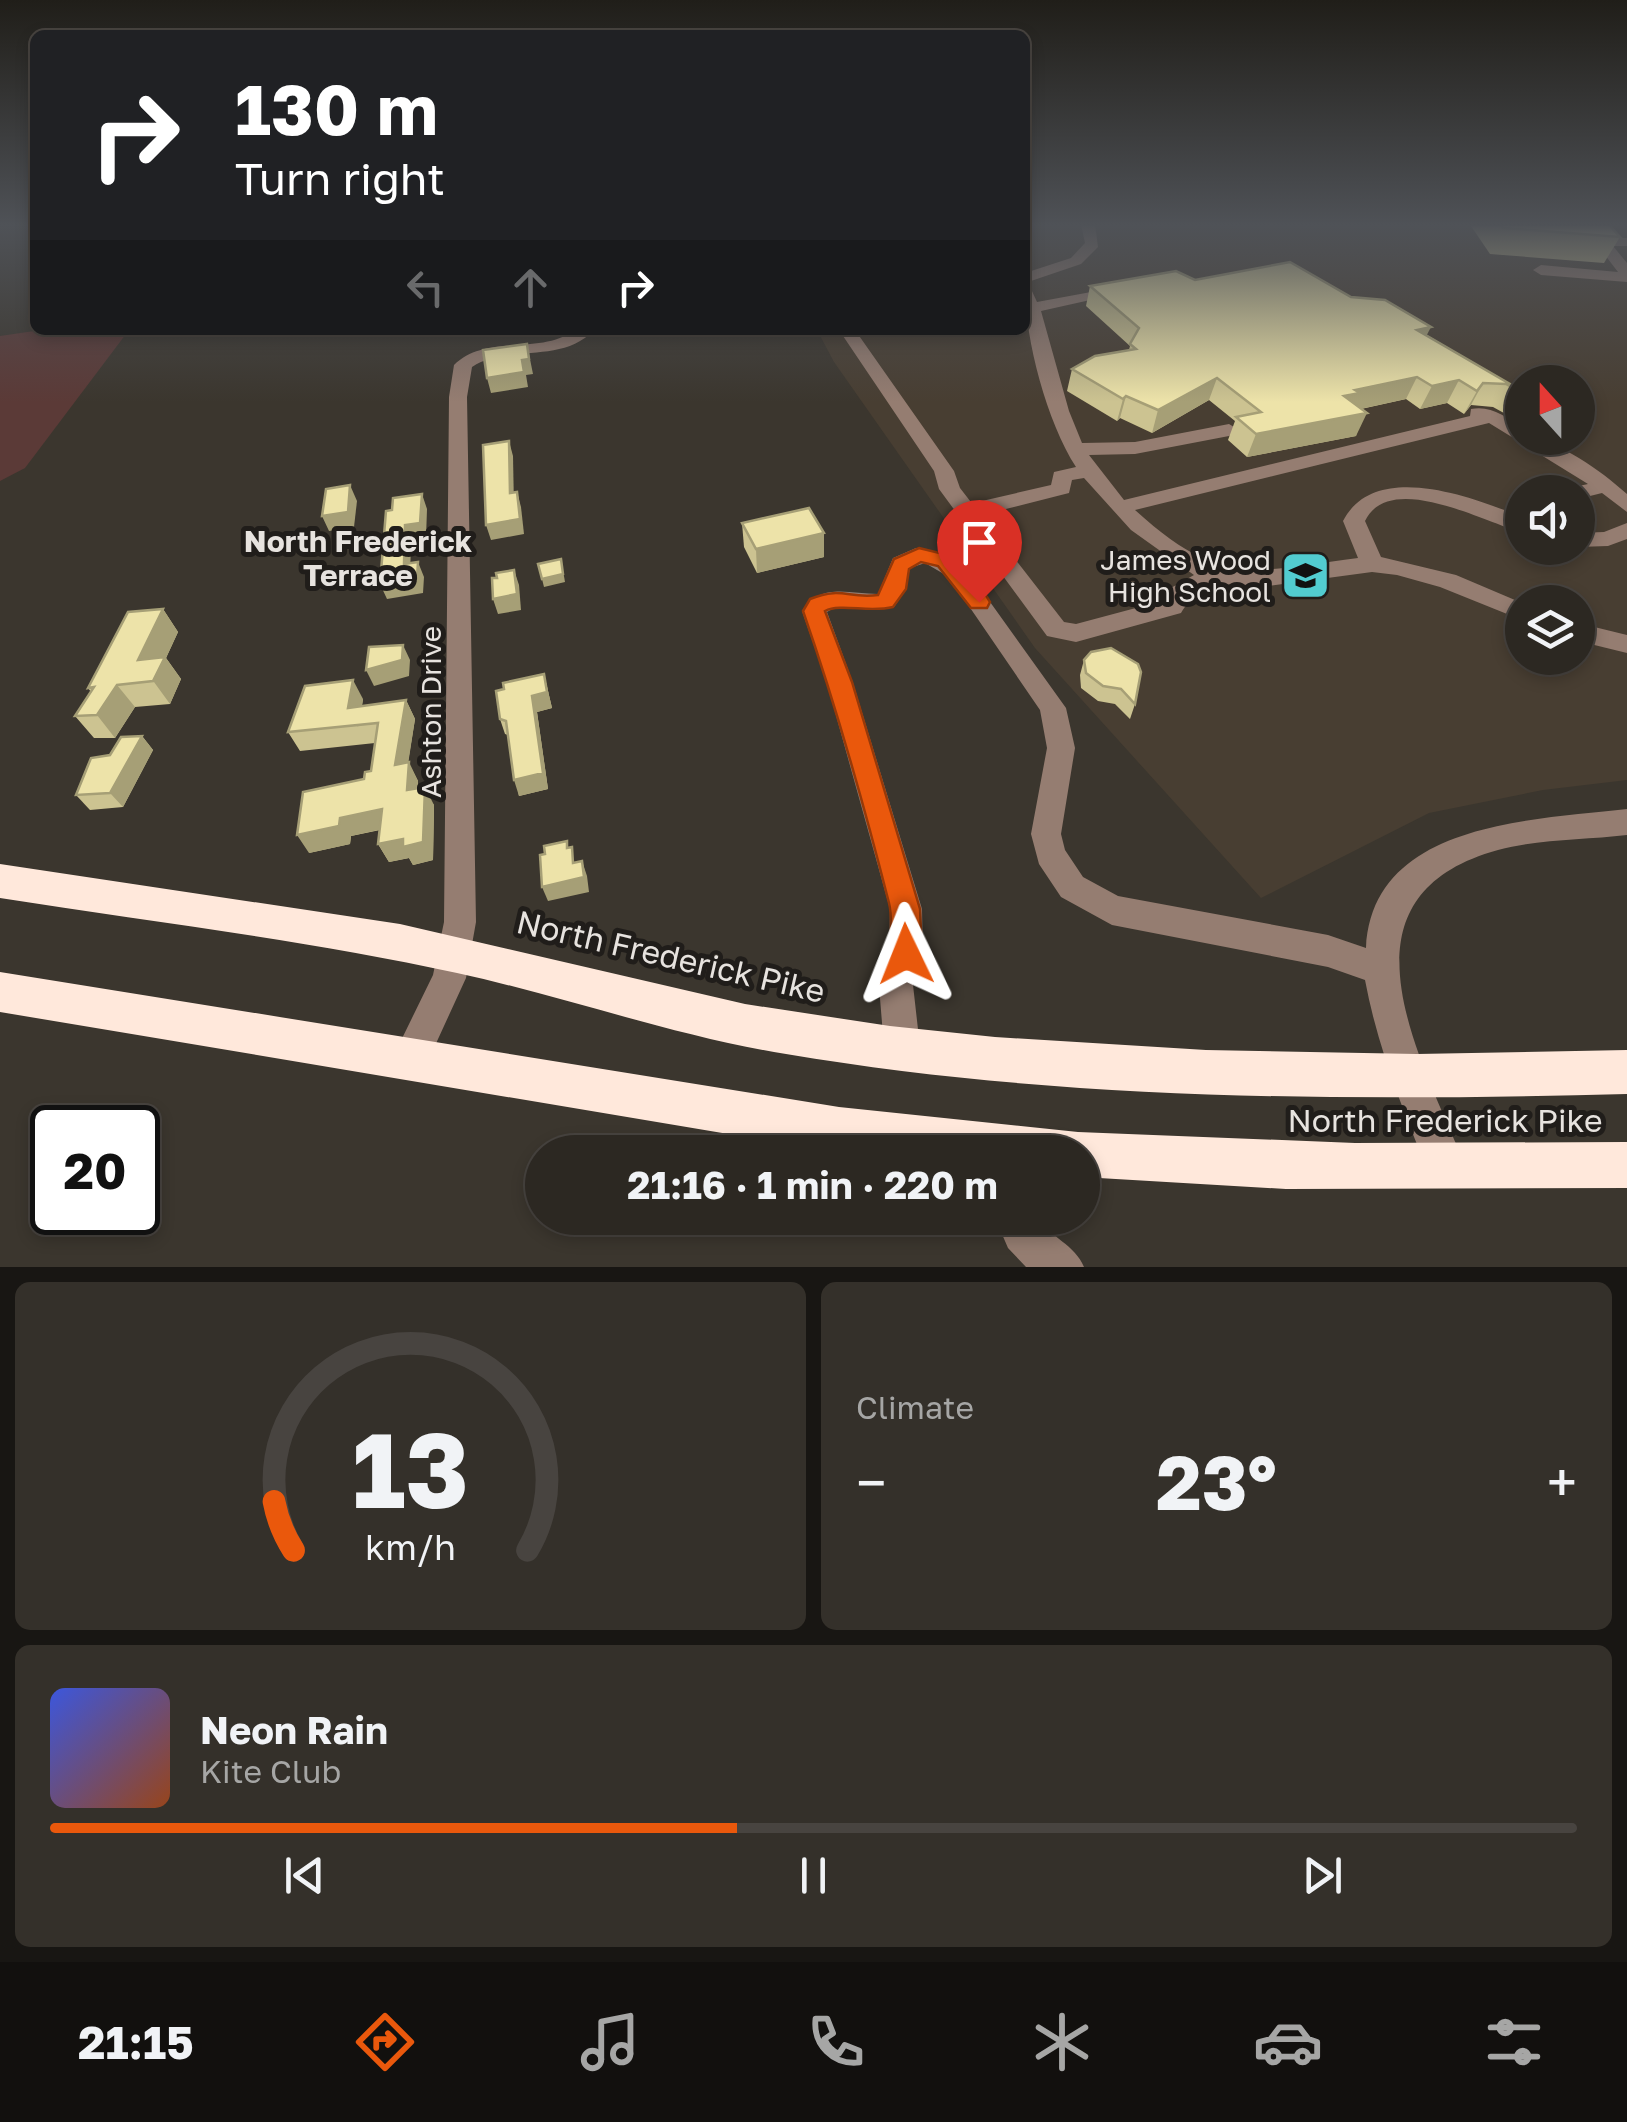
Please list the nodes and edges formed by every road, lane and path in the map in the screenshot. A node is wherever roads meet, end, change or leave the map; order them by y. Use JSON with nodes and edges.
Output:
{"nodes":[{"id":1,"x":1129,"y":290,"type":"edge"},
{"id":2,"x":1030,"y":303,"type":"edge"},
{"id":3,"x":1030,"y":313,"type":"edge"},
{"id":4,"x":578,"y":335,"type":"edge"},
{"id":5,"x":850,"y":335,"type":"edge"},
{"id":6,"x":1505,"y":424,"type":"edge"},
{"id":7,"x":1230,"y":430,"type":"dead end"},
{"id":8,"x":1075,"y":450,"type":"junction"},
{"id":9,"x":1556,"y":455,"type":"edge"},
{"id":10,"x":1087,"y":471,"type":"junction"},
{"id":11,"x":1606,"y":486,"type":"junction"},
{"id":12,"x":1595,"y":489,"type":"edge"},
{"id":13,"x":1627,"y":505,"type":"edge"},
{"id":14,"x":990,"y":506,"type":"dead end"},
{"id":15,"x":1122,"y":507,"type":"junction"},
{"id":16,"x":1505,"y":511,"type":"edge"},
{"id":17,"x":1496,"y":513,"type":"junction"},
{"id":18,"x":1505,"y":518,"type":"edge"},
{"id":19,"x":1627,"y":530,"type":"edge"},
{"id":20,"x":1595,"y":539,"type":"edge"},
{"id":21,"x":1372,"y":564,"type":"junction"},
{"id":22,"x":1208,"y":573,"type":"junction"},
{"id":23,"x":1505,"y":605,"type":"edge"},
{"id":24,"x":1595,"y":636,"type":"edge"},
{"id":25,"x":1627,"y":644,"type":"edge"},
{"id":26,"x":1627,"y":822,"type":"edge"},
{"id":27,"x":0,"y":882,"type":"edge"},
{"id":28,"x":456,"y":954,"type":"junction"},
{"id":29,"x":1378,"y":968,"type":"junction"},
{"id":30,"x":0,"y":992,"type":"edge"},
{"id":31,"x":902,"y":1048,"type":"junction"},
{"id":32,"x":409,"y":1061,"type":"junction"},
{"id":33,"x":1627,"y":1072,"type":"edge"},
{"id":34,"x":1410,"y":1078,"type":"junction"},
{"id":35,"x":882,"y":1135,"type":"edge"},
{"id":36,"x":1100,"y":1155,"type":"edge"},
{"id":37,"x":1627,"y":1165,"type":"edge"},
{"id":38,"x":1446,"y":1167,"type":"junction"},
{"id":39,"x":1024,"y":1235,"type":"edge"},
{"id":40,"x":1063,"y":1267,"type":"edge"}],
"edges":[{"from":1,"to":2,"type":"street"},
{"from":3,"to":8,"type":"street"},
{"from":4,"to":28,"type":"street","name":"Ashton Drive"},
{"from":5,"to":22,"type":"street"},
{"from":6,"to":15,"type":"street"},
{"from":7,"to":8,"type":"street"},
{"from":8,"to":10,"type":"street"},
{"from":9,"to":11,"type":"street"},
{"from":10,"to":14,"type":"street"},
{"from":10,"to":15,"type":"street"},
{"from":11,"to":12,"type":"street"},
{"from":11,"to":13,"type":"street"},
{"from":15,"to":22,"type":"street"},
{"from":16,"to":17,"type":"street"},
{"from":17,"to":18,"type":"street"},
{"from":17,"to":21,"type":"street"},
{"from":19,"to":20,"type":"street"},
{"from":21,"to":22,"type":"street"},
{"from":21,"to":23,"type":"street"},
{"from":24,"to":25,"type":"street"},
{"from":26,"to":29,"type":"street"},
{"from":27,"to":28,"type":"highway","name":"North Frederick Pike"},
{"from":28,"to":31,"type":"highway","name":"North Frederick Pike"},
{"from":28,"to":32,"type":"street","name":"Ashton Drive"},
{"from":29,"to":31,"type":"street"},
{"from":29,"to":34,"type":"street"},
{"from":30,"to":32,"type":"highway"},
{"from":31,"to":34,"type":"highway","name":"North Frederick Pike"},
{"from":32,"to":35,"type":"highway"},
{"from":33,"to":34,"type":"highway","name":"North Frederick Pike"},
{"from":34,"to":38,"type":"street"},
{"from":36,"to":38,"type":"highway","name":"North Frederick Pike"},
{"from":37,"to":38,"type":"highway","name":"North Frederick Pike"},
{"from":39,"to":40,"type":"street"}]}
